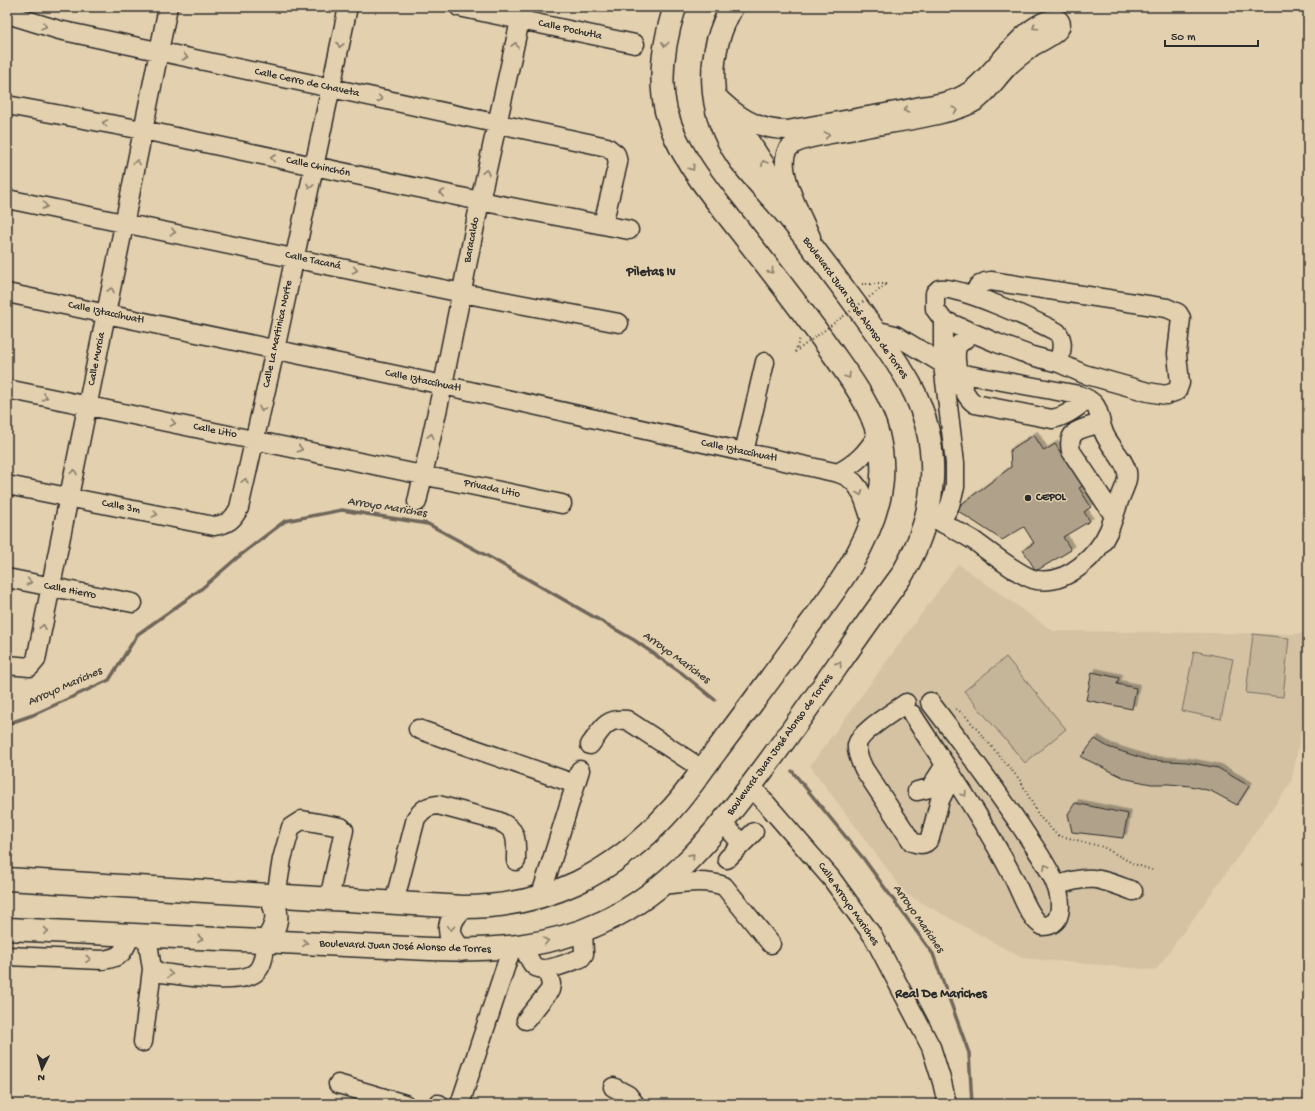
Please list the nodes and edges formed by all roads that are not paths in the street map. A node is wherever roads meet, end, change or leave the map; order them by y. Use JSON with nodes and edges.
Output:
{"nodes":[{"id":1,"x":168,"y":7,"type":"edge"},
{"id":2,"x":348,"y":7,"type":"edge"},
{"id":3,"x":459,"y":7,"type":"edge"},
{"id":4,"x":675,"y":7,"type":"edge"},
{"id":5,"x":732,"y":7,"type":"edge"},
{"id":6,"x":7,"y":14,"type":"edge"},
{"id":7,"x":522,"y":14,"type":"edge"},
{"id":8,"x":635,"y":44,"type":"dead end"},
{"id":9,"x":159,"y":51,"type":"junction"},
{"id":10,"x":331,"y":88,"type":"junction"},
{"id":11,"x":714,"y":93,"type":"junction"},
{"id":12,"x":7,"y":105,"type":"edge"},
{"id":13,"x":730,"y":110,"type":"junction"},
{"id":14,"x":747,"y":120,"type":"junction"},
{"id":15,"x":497,"y":124,"type":"junction"},
{"id":16,"x":143,"y":130,"type":"junction"},
{"id":17,"x":314,"y":166,"type":"junction"},
{"id":18,"x":785,"y":168,"type":"junction"},
{"id":19,"x":7,"y":199,"type":"edge"},
{"id":20,"x":480,"y":201,"type":"junction"},
{"id":21,"x":125,"y":222,"type":"junction"},
{"id":22,"x":794,"y":223,"type":"junction"},
{"id":23,"x":603,"y":224,"type":"junction"},
{"id":24,"x":628,"y":230,"type":"dead end"},
{"id":25,"x":820,"y":256,"type":"junction"},
{"id":26,"x":295,"y":258,"type":"junction"},
{"id":27,"x":462,"y":292,"type":"junction"},
{"id":28,"x":7,"y":293,"type":"edge"},
{"id":29,"x":974,"y":296,"type":"junction"},
{"id":30,"x":106,"y":313,"type":"junction"},
{"id":31,"x":943,"y":320,"type":"junction"},
{"id":32,"x":619,"y":323,"type":"dead end"},
{"id":33,"x":874,"y":330,"type":"junction"},
{"id":34,"x":972,"y":333,"type":"junction"},
{"id":35,"x":275,"y":350,"type":"junction"},
{"id":36,"x":765,"y":362,"type":"dead end"},
{"id":37,"x":1059,"y":362,"type":"junction"},
{"id":38,"x":950,"y":369,"type":"junction"},
{"id":39,"x":443,"y":385,"type":"junction"},
{"id":40,"x":7,"y":389,"type":"edge"},
{"id":41,"x":1088,"y":399,"type":"junction"},
{"id":42,"x":88,"y":406,"type":"junction"},
{"id":43,"x":1101,"y":423,"type":"junction"},
{"id":44,"x":878,"y":435,"type":"junction"},
{"id":45,"x":255,"y":439,"type":"junction"},
{"id":46,"x":744,"y":452,"type":"junction"},
{"id":47,"x":838,"y":473,"type":"junction"},
{"id":48,"x":423,"y":474,"type":"junction"},
{"id":49,"x":7,"y":485,"type":"edge"},
{"id":50,"x":70,"y":497,"type":"junction"},
{"id":51,"x":417,"y":502,"type":"dead end"},
{"id":52,"x":562,"y":504,"type":"dead end"},
{"id":53,"x":1114,"y":516,"type":"junction"},
{"id":54,"x":234,"y":519,"type":"joint"},
{"id":55,"x":934,"y":519,"type":"junction"},
{"id":56,"x":872,"y":523,"type":"junction"},
{"id":57,"x":7,"y":578,"type":"edge"},
{"id":58,"x":52,"y":587,"type":"junction"},
{"id":59,"x":133,"y":603,"type":"dead end"},
{"id":60,"x":7,"y":665,"type":"edge"},
{"id":61,"x":930,"y":702,"type":"dead end"},
{"id":62,"x":948,"y":714,"type":"junction"},
{"id":63,"x":418,"y":729,"type":"dead end"},
{"id":64,"x":926,"y":736,"type":"junction"},
{"id":65,"x":962,"y":744,"type":"junction"},
{"id":66,"x":590,"y":745,"type":"dead end"},
{"id":67,"x":702,"y":769,"type":"junction"},
{"id":68,"x":948,"y":770,"type":"junction"},
{"id":69,"x":751,"y":786,"type":"junction"},
{"id":70,"x":917,"y":791,"type":"dead end"},
{"id":71,"x":723,"y":823,"type":"junction"},
{"id":72,"x":727,"y":859,"type":"dead end"},
{"id":73,"x":516,"y":861,"type":"dead end"},
{"id":74,"x":7,"y":879,"type":"edge"},
{"id":75,"x":662,"y":885,"type":"junction"},
{"id":76,"x":1056,"y":886,"type":"junction"},
{"id":77,"x":1133,"y":891,"type":"dead end"},
{"id":78,"x":272,"y":896,"type":"junction"},
{"id":79,"x":540,"y":898,"type":"junction"},
{"id":80,"x":329,"y":899,"type":"junction"},
{"id":81,"x":394,"y":903,"type":"junction"},
{"id":82,"x":463,"y":907,"type":"junction"},
{"id":83,"x":7,"y":929,"type":"edge"},
{"id":84,"x":583,"y":930,"type":"junction"},
{"id":85,"x":139,"y":936,"type":"junction"},
{"id":86,"x":266,"y":942,"type":"junction"},
{"id":87,"x":771,"y":944,"type":"dead end"},
{"id":88,"x":517,"y":947,"type":"junction"},
{"id":89,"x":461,"y":950,"type":"junction"},
{"id":90,"x":7,"y":956,"type":"edge"},
{"id":91,"x":152,"y":969,"type":"junction"},
{"id":92,"x":547,"y":969,"type":"junction"},
{"id":93,"x":526,"y":1020,"type":"dead end"},
{"id":94,"x":143,"y":1042,"type":"dead end"},
{"id":95,"x":338,"y":1084,"type":"dead end"},
{"id":96,"x":613,"y":1087,"type":"dead end"},
{"id":97,"x":405,"y":1104,"type":"edge"},
{"id":98,"x":460,"y":1104,"type":"edge"},
{"id":99,"x":635,"y":1104,"type":"edge"},
{"id":100,"x":947,"y":1104,"type":"edge"}],
"edges":[{"from":1,"to":9,"type":"street","name":"Calle Murcia"},
{"from":2,"to":10,"type":"street","name":"Calle La Martinica Norte","one_way":true},
{"from":3,"to":7,"type":"street","name":"Calle Pochutla"},
{"from":4,"to":44,"type":"main road","one_way":true},
{"from":5,"to":11,"type":"main road","name":"Boulevard Juan José Alonso de Torres"},
{"from":6,"to":9,"type":"street","name":"Calle Cerro de Chaveta","one_way":true},
{"from":7,"to":8,"type":"street","name":"Calle Pochutla"},
{"from":15,"to":7,"type":"street","name":"Baracaldo","one_way":true},
{"from":9,"to":10,"type":"street","name":"Calle Cerro de Chaveta","one_way":true},
{"from":9,"to":16,"type":"street","name":"Calle Murcia"},
{"from":10,"to":15,"type":"street","name":"Calle Cerro de Chaveta","one_way":true},
{"from":10,"to":17,"type":"street","name":"Calle La Martinica Norte"},
{"from":11,"to":13,"type":"street"},
{"from":11,"to":22,"type":"main road","name":"Boulevard Juan José Alonso de Torres"},
{"from":16,"to":12,"type":"street","name":"Calle Chinchón","one_way":true},
{"from":13,"to":14,"type":"street"},
{"from":22,"to":13,"type":"street","one_way":true},
{"from":14,"to":18,"type":"street"},
{"from":18,"to":14,"type":"street","one_way":true},
{"from":20,"to":15,"type":"street","name":"Baracaldo","one_way":true},
{"from":15,"to":23,"type":"street","name":"Calle Cerro de Chaveta"},
{"from":17,"to":16,"type":"street","name":"Calle Chinchón","one_way":true},
{"from":21,"to":16,"type":"street","name":"Calle Murcia","one_way":true},
{"from":20,"to":17,"type":"street","name":"Calle Chinchón","one_way":true},
{"from":17,"to":26,"type":"street","name":"Calle La Martinica Norte","one_way":true},
{"from":18,"to":25,"type":"street"},
{"from":19,"to":21,"type":"street","name":"Calle Tacaná","one_way":true},
{"from":20,"to":23,"type":"street","name":"Calle Chinchón"},
{"from":20,"to":27,"type":"street","name":"Baracaldo"},
{"from":21,"to":26,"type":"street","name":"Calle Tacaná","one_way":true},
{"from":30,"to":21,"type":"street","name":"Calle Murcia","one_way":true},
{"from":22,"to":25,"type":"main road","name":"Boulevard Juan José Alonso de Torres"},
{"from":23,"to":24,"type":"street","name":"Calle Chinchón"},
{"from":25,"to":33,"type":"main road","name":"Boulevard Juan José Alonso de Torres"},
{"from":26,"to":27,"type":"street","name":"Calle Tacaná","one_way":true},
{"from":26,"to":35,"type":"street","name":"Calle La Martinica Norte"},
{"from":27,"to":32,"type":"street","name":"Calle Tacaná"},
{"from":27,"to":39,"type":"street","name":"Baracaldo"},
{"from":28,"to":30,"type":"street","name":"Calle Iztaccíhuatl"},
{"from":29,"to":31,"type":"street"},
{"from":29,"to":37,"type":"street"},
{"from":29,"to":37,"type":"street"},
{"from":30,"to":35,"type":"street","name":"Calle Iztaccíhuatl"},
{"from":30,"to":42,"type":"street","name":"Calle Murcia"},
{"from":31,"to":34,"type":"street"},
{"from":31,"to":38,"type":"street"},
{"from":33,"to":38,"type":"street"},
{"from":33,"to":55,"type":"main road","name":"Boulevard Juan José Alonso de Torres"},
{"from":34,"to":37,"type":"street"},
{"from":34,"to":38,"type":"street"},
{"from":35,"to":39,"type":"street","name":"Calle Iztaccíhuatl"},
{"from":35,"to":45,"type":"street","name":"Calle La Martinica Norte","one_way":true},
{"from":36,"to":46,"type":"street"},
{"from":38,"to":41,"type":"street"},
{"from":38,"to":41,"type":"street"},
{"from":38,"to":55,"type":"street"},
{"from":39,"to":46,"type":"street","name":"Calle Iztaccíhuatl"},
{"from":48,"to":39,"type":"street","name":"Baracaldo","one_way":true},
{"from":40,"to":42,"type":"street","name":"Calle Litio","one_way":true},
{"from":41,"to":43,"type":"street"},
{"from":42,"to":45,"type":"street","name":"Calle Litio","one_way":true},
{"from":50,"to":42,"type":"street","name":"Calle Murcia","one_way":true},
{"from":43,"to":53,"type":"street"},
{"from":43,"to":53,"type":"street"},
{"from":44,"to":47,"type":"street"},
{"from":44,"to":56,"type":"main road"},
{"from":45,"to":48,"type":"street","name":"Calle Litio","one_way":true},
{"from":54,"to":45,"type":"street","name":"Calle La Martinica Norte","one_way":true},
{"from":46,"to":47,"type":"street","name":"Calle Iztaccíhuatl"},
{"from":47,"to":56,"type":"street","name":"Calle Iztaccíhuatl","one_way":true},
{"from":48,"to":51,"type":"street","name":"Baracaldo"},
{"from":48,"to":52,"type":"street","name":"Privada Litio"},
{"from":49,"to":50,"type":"street","name":"Calle 3m"},
{"from":50,"to":54,"type":"street","name":"Calle 3m","one_way":true},
{"from":50,"to":58,"type":"street","name":"Calle Murcia"},
{"from":53,"to":55,"type":"street"},
{"from":69,"to":55,"type":"main road","name":"Boulevard Juan José Alonso de Torres","one_way":true},
{"from":56,"to":67,"type":"main road"},
{"from":57,"to":58,"type":"street","name":"Calle Hierro","one_way":true},
{"from":58,"to":59,"type":"street","name":"Calle Hierro"},
{"from":60,"to":58,"type":"street","name":"Calle Murcia","one_way":true},
{"from":61,"to":62,"type":"street"},
{"from":62,"to":64,"type":"street"},
{"from":62,"to":65,"type":"street"},
{"from":63,"to":79,"type":"street"},
{"from":64,"to":68,"type":"street"},
{"from":64,"to":68,"type":"street"},
{"from":65,"to":68,"type":"street"},
{"from":76,"to":65,"type":"street","one_way":true},
{"from":66,"to":67,"type":"street"},
{"from":67,"to":79,"type":"main road"},
{"from":68,"to":70,"type":"street"},
{"from":68,"to":76,"type":"street","one_way":true},
{"from":69,"to":71,"type":"main road","name":"Boulevard Juan José Alonso de Torres"},
{"from":69,"to":100,"type":"street","name":"Calle Arroyo Mariches"},
{"from":71,"to":72,"type":"street"},
{"from":75,"to":71,"type":"main road","name":"Boulevard Juan José Alonso de Torres","one_way":true},
{"from":73,"to":81,"type":"street"},
{"from":74,"to":78,"type":"main road"},
{"from":75,"to":84,"type":"main road","name":"Boulevard Juan José Alonso de Torres"},
{"from":75,"to":87,"type":"street"},
{"from":76,"to":77,"type":"street"},
{"from":78,"to":80,"type":"main road"},
{"from":78,"to":80,"type":"street"},
{"from":78,"to":86,"type":"main road"},
{"from":79,"to":82,"type":"main road"},
{"from":80,"to":81,"type":"main road"},
{"from":81,"to":82,"type":"main road"},
{"from":82,"to":89,"type":"main road","one_way":true},
{"from":83,"to":85,"type":"main road","name":"Boulevard Juan José Alonso de Torres","one_way":true},
{"from":88,"to":84,"type":"main road","name":"Boulevard Juan José Alonso de Torres","one_way":true},
{"from":84,"to":92,"type":"street"},
{"from":85,"to":86,"type":"main road","name":"Boulevard Juan José Alonso de Torres","one_way":true},
{"from":90,"to":85,"type":"street","one_way":true},
{"from":85,"to":91,"type":"street"},
{"from":86,"to":89,"type":"main road","name":"Boulevard Juan José Alonso de Torres","one_way":true},
{"from":91,"to":86,"type":"street","one_way":true},
{"from":88,"to":89,"type":"main road","name":"Boulevard Juan José Alonso de Torres"},
{"from":88,"to":92,"type":"street"},
{"from":88,"to":98,"type":"street"},
{"from":91,"to":94,"type":"street"},
{"from":92,"to":93,"type":"street"},
{"from":95,"to":97,"type":"street"},
{"from":96,"to":99,"type":"street"}]}
